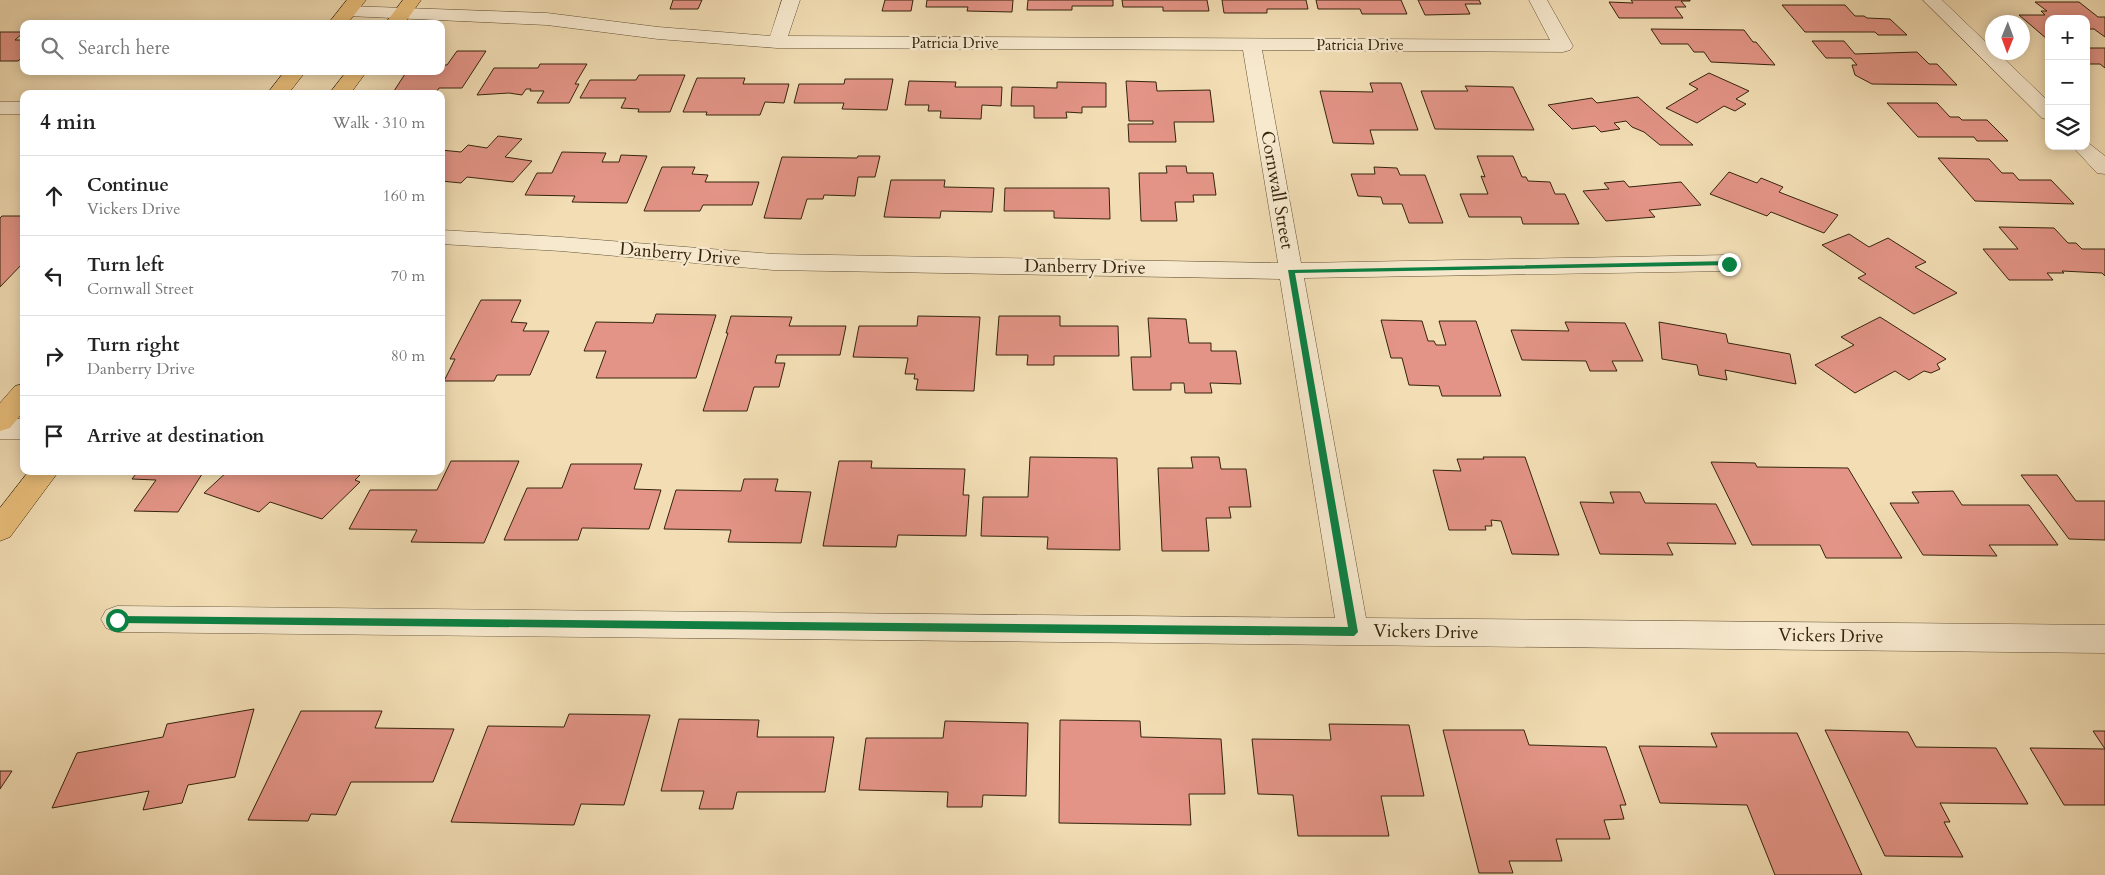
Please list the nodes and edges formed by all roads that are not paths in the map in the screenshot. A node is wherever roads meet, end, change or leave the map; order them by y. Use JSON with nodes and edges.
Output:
{"nodes":[{"id":1,"x":791,"y":0,"type":"edge"},
{"id":2,"x":1538,"y":0,"type":"edge"},
{"id":3,"x":1932,"y":0,"type":"edge"},
{"id":4,"x":347,"y":12,"type":"edge"},
{"id":5,"x":403,"y":12,"type":"edge"},
{"id":6,"x":777,"y":42,"type":"junction"},
{"id":7,"x":1252,"y":45,"type":"junction"},
{"id":8,"x":293,"y":75,"type":"edge"},
{"id":9,"x":354,"y":75,"type":"edge"},
{"id":10,"x":281,"y":90,"type":"edge"},
{"id":11,"x":343,"y":90,"type":"edge"},
{"id":12,"x":14,"y":108,"type":"edge"},
{"id":13,"x":2045,"y":110,"type":"edge"},
{"id":14,"x":0,"y":124,"type":"edge"},
{"id":15,"x":2086,"y":150,"type":"edge"},
{"id":16,"x":2105,"y":168,"type":"edge"},
{"id":17,"x":445,"y":237,"type":"edge"},
{"id":18,"x":1729,"y":264,"type":"dead end"},
{"id":19,"x":1291,"y":271,"type":"junction"},
{"id":20,"x":20,"y":398,"type":"edge"},
{"id":21,"x":0,"y":421,"type":"edge"},
{"id":22,"x":0,"y":429,"type":"edge"},
{"id":23,"x":20,"y":429,"type":"edge"},
{"id":24,"x":42,"y":475,"type":"edge"},
{"id":25,"x":0,"y":529,"type":"edge"},
{"id":26,"x":117,"y":620,"type":"dead end"},
{"id":27,"x":1354,"y":632,"type":"junction"},
{"id":28,"x":2105,"y":639,"type":"edge"}],
"edges":[{"from":1,"to":6,"type":"street"},
{"from":2,"to":7,"type":"street","name":"Patricia Drive"},
{"from":3,"to":13,"type":"street"},
{"from":4,"to":5,"type":"street","name":"Patricia Drive"},
{"from":5,"to":6,"type":"street","name":"Patricia Drive"},
{"from":6,"to":7,"type":"street","name":"Patricia Drive"},
{"from":7,"to":19,"type":"street","name":"Cornwall Street"},
{"from":8,"to":10,"type":"main road"},
{"from":9,"to":11,"type":"main road"},
{"from":12,"to":14,"type":"street"},
{"from":15,"to":16,"type":"street"},
{"from":17,"to":19,"type":"street","name":"Danberry Drive"},
{"from":18,"to":19,"type":"street","name":"Danberry Drive"},
{"from":19,"to":27,"type":"street","name":"Cornwall Street"},
{"from":20,"to":21,"type":"main road"},
{"from":22,"to":23,"type":"street"},
{"from":24,"to":25,"type":"main road"},
{"from":26,"to":27,"type":"street","name":"Vickers Drive"},
{"from":27,"to":28,"type":"street","name":"Vickers Drive"}]}
